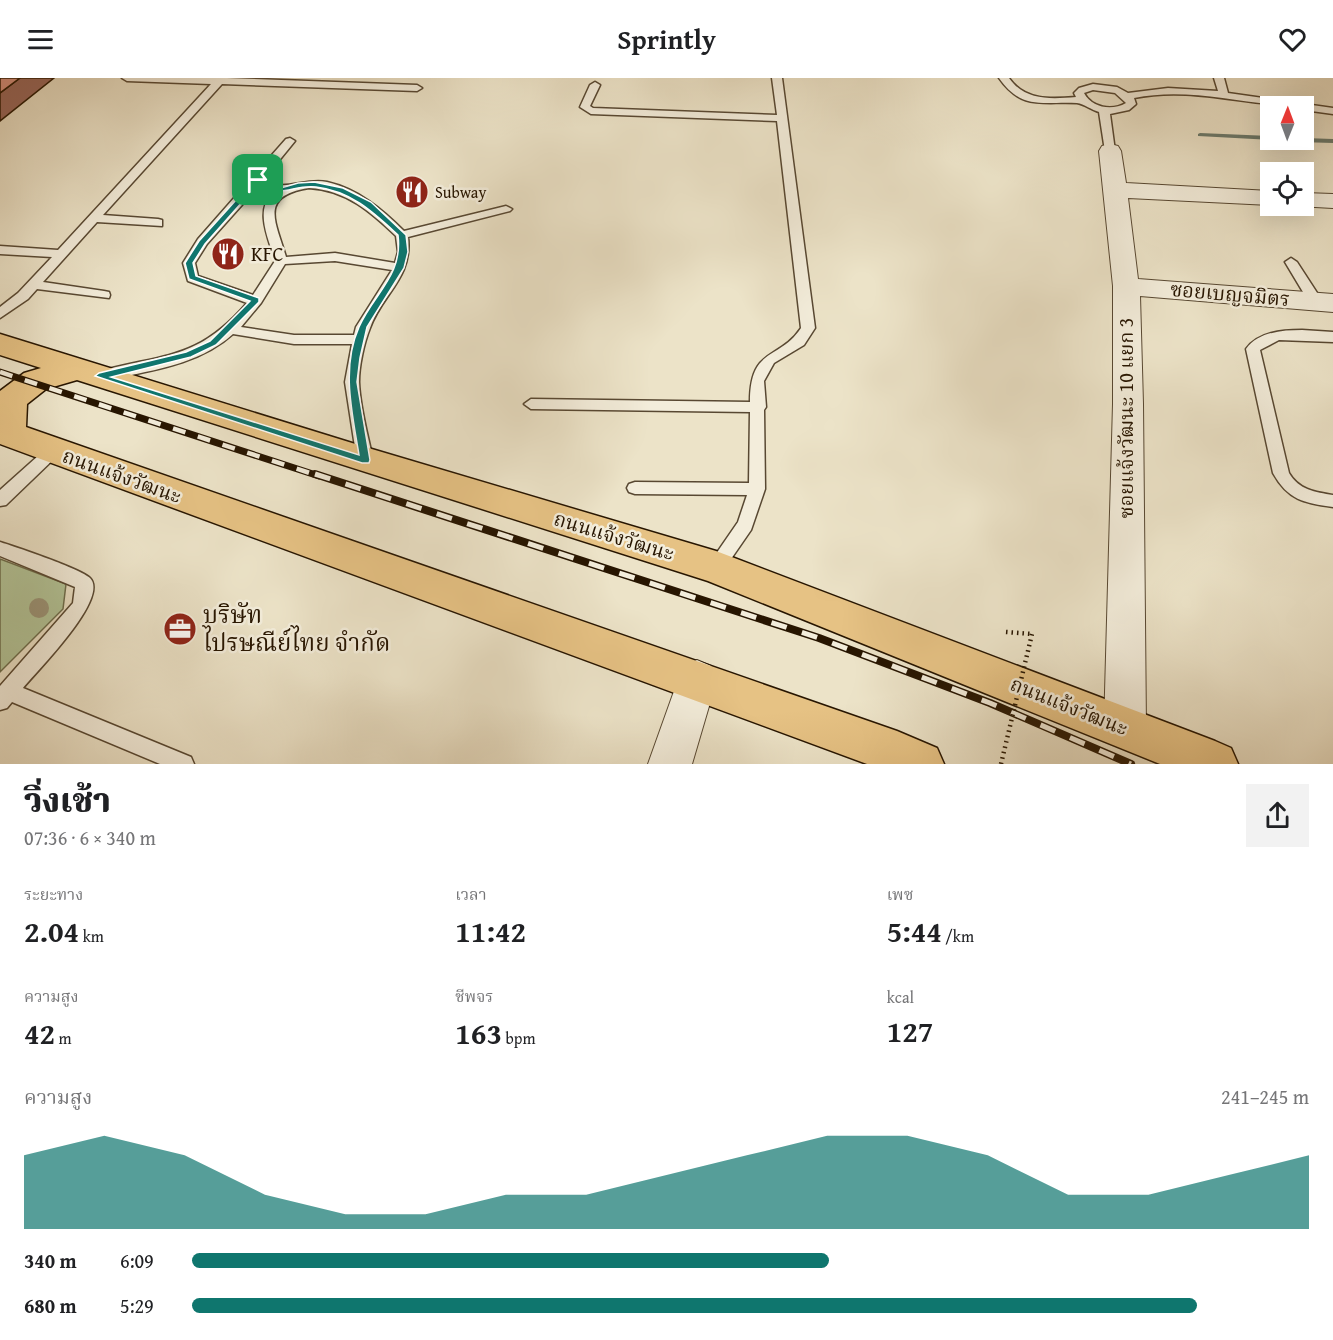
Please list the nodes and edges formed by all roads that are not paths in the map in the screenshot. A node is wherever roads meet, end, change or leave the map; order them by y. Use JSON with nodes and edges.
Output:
{"nodes":[{"id":1,"x":127,"y":78,"type":"edge"},
{"id":2,"x":777,"y":78,"type":"edge"},
{"id":3,"x":1004,"y":78,"type":"edge"},
{"id":4,"x":1219,"y":78,"type":"edge"},
{"id":5,"x":221,"y":80,"type":"edge"},
{"id":6,"x":595,"y":85,"type":"dead end"},
{"id":7,"x":417,"y":88,"type":"dead end"},
{"id":8,"x":1128,"y":96,"type":"junction"},
{"id":9,"x":1224,"y":97,"type":"junction"},
{"id":10,"x":1082,"y":100,"type":"junction"},
{"id":11,"x":1260,"y":101,"type":"edge"},
{"id":12,"x":1314,"y":108,"type":"edge"},
{"id":13,"x":1104,"y":110,"type":"junction"},
{"id":14,"x":1333,"y":111,"type":"edge"},
{"id":15,"x":782,"y":118,"type":"junction"},
{"id":16,"x":290,"y":141,"type":"dead end"},
{"id":17,"x":1110,"y":151,"type":"joint"},
{"id":18,"x":258,"y":180,"type":"junction"},
{"id":19,"x":1115,"y":190,"type":"junction"},
{"id":20,"x":281,"y":191,"type":"junction"},
{"id":21,"x":1260,"y":197,"type":"edge"},
{"id":22,"x":1314,"y":200,"type":"edge"},
{"id":23,"x":1333,"y":201,"type":"edge"},
{"id":24,"x":506,"y":209,"type":"dead end"},
{"id":25,"x":93,"y":219,"type":"junction"},
{"id":26,"x":158,"y":223,"type":"dead end"},
{"id":27,"x":402,"y":235,"type":"junction"},
{"id":28,"x":0,"y":250,"type":"edge"},
{"id":29,"x":60,"y":254,"type":"junction"},
{"id":30,"x":281,"y":261,"type":"junction"},
{"id":31,"x":1291,"y":262,"type":"dead end"},
{"id":32,"x":400,"y":268,"type":"junction"},
{"id":33,"x":33,"y":284,"type":"junction"},
{"id":34,"x":1126,"y":286,"type":"junction"},
{"id":35,"x":104,"y":295,"type":"dead end"},
{"id":36,"x":256,"y":300,"type":"junction"},
{"id":37,"x":1324,"y":302,"type":"edge"},
{"id":38,"x":0,"y":314,"type":"edge"},
{"id":39,"x":230,"y":328,"type":"junction"},
{"id":40,"x":1333,"y":337,"type":"edge"},
{"id":41,"x":360,"y":339,"type":"junction"},
{"id":42,"x":0,"y":344,"type":"edge"},
{"id":43,"x":88,"y":373,"type":"junction"},
{"id":44,"x":531,"y":404,"type":"dead end"},
{"id":45,"x":759,"y":408,"type":"junction"},
{"id":46,"x":4,"y":432,"type":"edge"},
{"id":47,"x":53,"y":451,"type":"junction"},
{"id":48,"x":365,"y":460,"type":"junction"},
{"id":49,"x":635,"y":488,"type":"dead end"},
{"id":50,"x":757,"y":489,"type":"junction"},
{"id":51,"x":0,"y":500,"type":"edge"},
{"id":52,"x":1333,"y":501,"type":"edge"},
{"id":53,"x":0,"y":549,"type":"edge"},
{"id":54,"x":717,"y":567,"type":"junction"},
{"id":55,"x":697,"y":679,"type":"junction"},
{"id":56,"x":4,"y":696,"type":"edge"},
{"id":57,"x":1125,"y":728,"type":"junction"},
{"id":58,"x":904,"y":760,"type":"edge"},
{"id":59,"x":184,"y":764,"type":"edge"},
{"id":60,"x":670,"y":764,"type":"edge"},
{"id":61,"x":1215,"y":764,"type":"edge"}],
"edges":[{"from":1,"to":5,"type":"lane"},
{"from":2,"to":15,"type":"lane"},
{"from":3,"to":10,"type":"lane"},
{"from":4,"to":9,"type":"lane"},
{"from":5,"to":7,"type":"lane"},
{"from":5,"to":25,"type":"lane"},
{"from":6,"to":15,"type":"lane"},
{"from":8,"to":9,"type":"lane"},
{"from":8,"to":10,"type":"lane"},
{"from":8,"to":13,"type":"lane"},
{"from":9,"to":11,"type":"lane"},
{"from":10,"to":13,"type":"lane"},
{"from":12,"to":14,"type":"lane"},
{"from":13,"to":17,"type":"lane","name":"ซอยแจ้งวัฒนะ 10 แยก 3"},
{"from":15,"to":45,"type":"lane"},
{"from":16,"to":18,"type":"lane"},
{"from":17,"to":19,"type":"street","name":"ซอยแจ้งวัฒนะ 10 แยก 3"},
{"from":18,"to":20,"type":"lane"},
{"from":18,"to":36,"type":"lane"},
{"from":19,"to":21,"type":"street"},
{"from":19,"to":34,"type":"street","name":"ซอยแจ้งวัฒนะ 10 แยก 3"},
{"from":20,"to":27,"type":"lane"},
{"from":20,"to":30,"type":"lane"},
{"from":22,"to":23,"type":"street"},
{"from":24,"to":27,"type":"lane"},
{"from":25,"to":26,"type":"lane"},
{"from":25,"to":29,"type":"lane"},
{"from":27,"to":32,"type":"lane"},
{"from":28,"to":29,"type":"lane"},
{"from":29,"to":33,"type":"lane"},
{"from":30,"to":32,"type":"lane"},
{"from":30,"to":36,"type":"lane"},
{"from":31,"to":37,"type":"lane"},
{"from":32,"to":41,"type":"lane"},
{"from":33,"to":35,"type":"lane"},
{"from":33,"to":38,"type":"lane"},
{"from":34,"to":37,"type":"street","name":"ซอยเบญจมิตร"},
{"from":34,"to":57,"type":"street","name":"ซอยแจ้งวัฒนะ 10 แยก 3"},
{"from":36,"to":39,"type":"lane"},
{"from":39,"to":41,"type":"lane"},
{"from":39,"to":43,"type":"lane"},
{"from":40,"to":52,"type":"lane"},
{"from":41,"to":48,"type":"lane"},
{"from":42,"to":43,"type":"main road","name":"ถนนแจ้งวัฒนะ"},
{"from":43,"to":46,"type":"main road"},
{"from":43,"to":48,"type":"main road","name":"ถนนแจ้งวัฒนะ"},
{"from":44,"to":45,"type":"lane"},
{"from":45,"to":50,"type":"lane"},
{"from":46,"to":47,"type":"main road","name":"ถนนแจ้งวัฒนะ"},
{"from":47,"to":51,"type":"lane"},
{"from":47,"to":55,"type":"main road","name":"ถนนแจ้งวัฒนะ"},
{"from":48,"to":54,"type":"main road","name":"ถนนแจ้งวัฒนะ"},
{"from":49,"to":50,"type":"lane"},
{"from":50,"to":54,"type":"lane"},
{"from":53,"to":56,"type":"lane"},
{"from":54,"to":57,"type":"main road","name":"ถนนแจ้งวัฒนะ"},
{"from":55,"to":58,"type":"main road","name":"ถนนแจ้งวัฒนะ"},
{"from":55,"to":60,"type":"street"},
{"from":56,"to":59,"type":"lane"},
{"from":57,"to":61,"type":"main road","name":"ถนนแจ้งวัฒนะ"}]}
